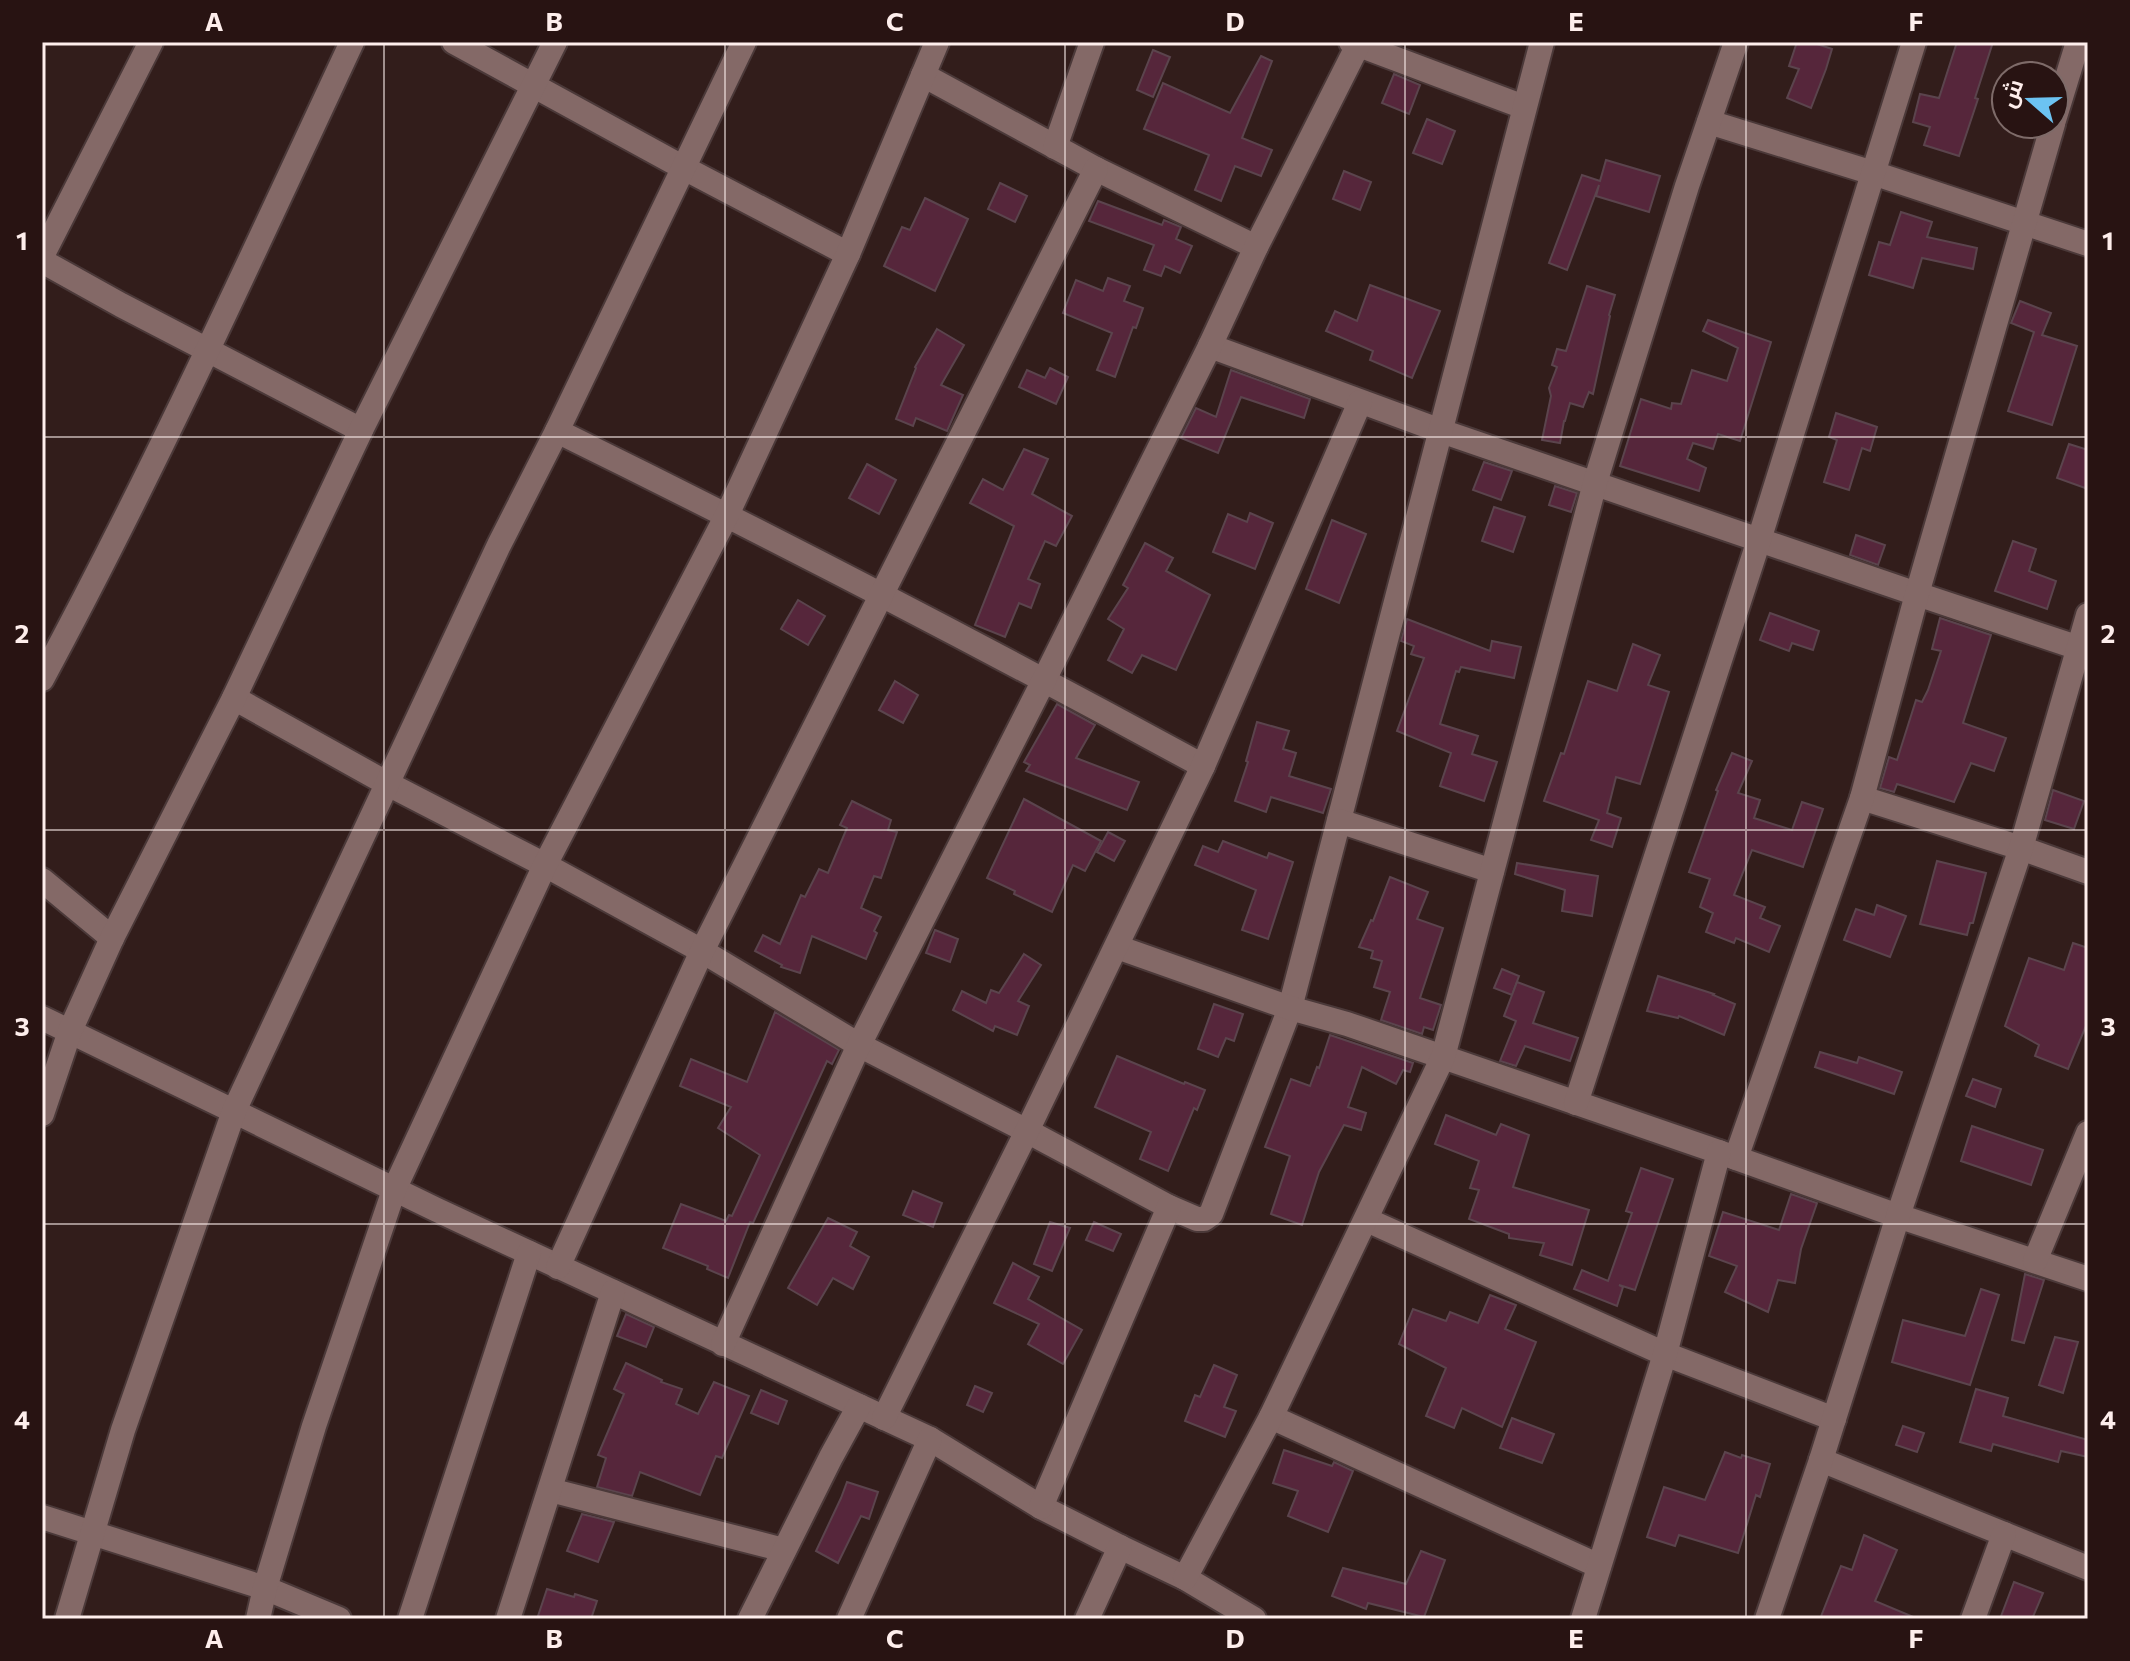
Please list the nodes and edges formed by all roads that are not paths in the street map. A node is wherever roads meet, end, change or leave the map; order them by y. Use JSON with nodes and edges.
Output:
{"nodes":[{"id":1,"x":151,"y":42,"type":"edge"},
{"id":2,"x":352,"y":42,"type":"edge"},
{"id":3,"x":454,"y":42,"type":"edge"},
{"id":4,"x":555,"y":42,"type":"edge"},
{"id":5,"x":744,"y":42,"type":"edge"},
{"id":6,"x":937,"y":42,"type":"edge"},
{"id":7,"x":1092,"y":42,"type":"edge"},
{"id":8,"x":1542,"y":42,"type":"edge"},
{"id":9,"x":1736,"y":42,"type":"edge"},
{"id":10,"x":1914,"y":42,"type":"edge"},
{"id":11,"x":2078,"y":42,"type":"edge"},
{"id":12,"x":1354,"y":43,"type":"edge"},
{"id":13,"x":2070,"y":68,"type":"edge"},
{"id":14,"x":923,"y":75,"type":"junction"},
{"id":15,"x":534,"y":86,"type":"junction"},
{"id":16,"x":1524,"y":107,"type":"junction"},
{"id":17,"x":1709,"y":122,"type":"junction"},
{"id":18,"x":2048,"y":140,"type":"edge"},
{"id":19,"x":1055,"y":147,"type":"junction"},
{"id":20,"x":684,"y":168,"type":"junction"},
{"id":21,"x":1096,"y":169,"type":"junction"},
{"id":22,"x":1873,"y":173,"type":"junction"},
{"id":23,"x":2023,"y":223,"type":"junction"},
{"id":24,"x":2088,"y":244,"type":"edge"},
{"id":25,"x":1256,"y":247,"type":"junction"},
{"id":26,"x":848,"y":254,"type":"junction"},
{"id":27,"x":42,"y":258,"type":"edge"},
{"id":28,"x":1210,"y":346,"type":"junction"},
{"id":29,"x":208,"y":349,"type":"junction"},
{"id":30,"x":1360,"y":402,"type":"junction"},
{"id":31,"x":361,"y":430,"type":"junction"},
{"id":32,"x":557,"y":431,"type":"junction"},
{"id":33,"x":1441,"y":431,"type":"junction"},
{"id":34,"x":1595,"y":483,"type":"junction"},
{"id":35,"x":727,"y":515,"type":"junction"},
{"id":36,"x":1759,"y":540,"type":"junction"},
{"id":37,"x":1917,"y":594,"type":"junction"},
{"id":38,"x":882,"y":595,"type":"junction"},
{"id":39,"x":2088,"y":615,"type":"edge"},
{"id":40,"x":2083,"y":649,"type":"edge"},
{"id":41,"x":42,"y":679,"type":"edge"},
{"id":42,"x":1044,"y":680,"type":"junction"},
{"id":43,"x":234,"y":698,"type":"junction"},
{"id":44,"x":1203,"y":766,"type":"junction"},
{"id":45,"x":388,"y":784,"type":"junction"},
{"id":46,"x":1862,"y":798,"type":"junction"},
{"id":47,"x":1339,"y":821,"type":"junction"},
{"id":48,"x":2021,"y":848,"type":"junction"},
{"id":49,"x":545,"y":865,"type":"junction"},
{"id":50,"x":1492,"y":871,"type":"junction"},
{"id":51,"x":2088,"y":872,"type":"edge"},
{"id":52,"x":42,"y":880,"type":"edge"},
{"id":53,"x":112,"y":938,"type":"junction"},
{"id":54,"x":1117,"y":947,"type":"junction"},
{"id":55,"x":702,"y":951,"type":"junction"},
{"id":56,"x":1290,"y":1008,"type":"junction"},
{"id":57,"x":42,"y":1018,"type":"edge"},
{"id":58,"x":70,"y":1031,"type":"junction"},
{"id":59,"x":859,"y":1045,"type":"junction"},
{"id":60,"x":1443,"y":1057,"type":"junction"},
{"id":61,"x":1576,"y":1103,"type":"junction"},
{"id":62,"x":234,"y":1111,"type":"junction"},
{"id":63,"x":42,"y":1114,"type":"edge"},
{"id":64,"x":1027,"y":1131,"type":"junction"},
{"id":65,"x":2088,"y":1133,"type":"edge"},
{"id":66,"x":1728,"y":1155,"type":"junction"},
{"id":67,"x":394,"y":1190,"type":"junction"},
{"id":68,"x":1169,"y":1207,"type":"junction"},
{"id":69,"x":1898,"y":1216,"type":"junction"},
{"id":70,"x":1367,"y":1220,"type":"junction"},
{"id":71,"x":529,"y":1253,"type":"junction"},
{"id":72,"x":2035,"y":1261,"type":"junction"},
{"id":73,"x":558,"y":1267,"type":"junction"},
{"id":74,"x":2088,"y":1279,"type":"edge"},
{"id":75,"x":613,"y":1292,"type":"junction"},
{"id":76,"x":723,"y":1344,"type":"junction"},
{"id":77,"x":1665,"y":1354,"type":"junction"},
{"id":78,"x":859,"y":1406,"type":"junction"},
{"id":79,"x":1271,"y":1417,"type":"junction"},
{"id":80,"x":884,"y":1418,"type":"junction"},
{"id":81,"x":1834,"y":1419,"type":"junction"},
{"id":82,"x":930,"y":1439,"type":"junction"},
{"id":83,"x":1821,"y":1460,"type":"junction"},
{"id":84,"x":550,"y":1490,"type":"junction"},
{"id":85,"x":1041,"y":1507,"type":"junction"},
{"id":86,"x":42,"y":1517,"type":"edge"},
{"id":87,"x":93,"y":1534,"type":"junction"},
{"id":88,"x":2004,"y":1534,"type":"junction"},
{"id":89,"x":1120,"y":1547,"type":"junction"},
{"id":90,"x":784,"y":1550,"type":"junction"},
{"id":91,"x":1599,"y":1566,"type":"junction"},
{"id":92,"x":2088,"y":1568,"type":"edge"},
{"id":93,"x":1185,"y":1578,"type":"junction"},
{"id":94,"x":265,"y":1588,"type":"junction"},
{"id":95,"x":67,"y":1619,"type":"edge"},
{"id":96,"x":258,"y":1619,"type":"edge"},
{"id":97,"x":339,"y":1619,"type":"edge"},
{"id":98,"x":410,"y":1619,"type":"edge"},
{"id":99,"x":508,"y":1619,"type":"edge"},
{"id":100,"x":750,"y":1619,"type":"edge"},
{"id":101,"x":849,"y":1619,"type":"edge"},
{"id":102,"x":1087,"y":1619,"type":"edge"},
{"id":103,"x":1254,"y":1619,"type":"edge"},
{"id":104,"x":1583,"y":1619,"type":"edge"},
{"id":105,"x":1767,"y":1619,"type":"edge"},
{"id":106,"x":1973,"y":1619,"type":"edge"}],
"edges":[{"from":1,"to":27,"type":"street"},
{"from":2,"to":29,"type":"street"},
{"from":3,"to":15,"type":"street"},
{"from":4,"to":15,"type":"street"},
{"from":5,"to":20,"type":"street"},
{"from":6,"to":14,"type":"street"},
{"from":7,"to":19,"type":"street"},
{"from":8,"to":16,"type":"street"},
{"from":9,"to":17,"type":"street"},
{"from":10,"to":22,"type":"street"},
{"from":11,"to":13,"type":"street"},
{"from":12,"to":16,"type":"street"},
{"from":12,"to":25,"type":"street"},
{"from":14,"to":19,"type":"street"},
{"from":14,"to":26,"type":"street"},
{"from":15,"to":20,"type":"street"},
{"from":15,"to":31,"type":"street"},
{"from":16,"to":33,"type":"street"},
{"from":17,"to":22,"type":"street"},
{"from":17,"to":34,"type":"street"},
{"from":18,"to":23,"type":"street"},
{"from":19,"to":21,"type":"street"},
{"from":20,"to":26,"type":"street"},
{"from":20,"to":32,"type":"street"},
{"from":21,"to":25,"type":"street"},
{"from":21,"to":38,"type":"street"},
{"from":22,"to":23,"type":"street"},
{"from":22,"to":36,"type":"street"},
{"from":23,"to":24,"type":"street"},
{"from":23,"to":37,"type":"street"},
{"from":25,"to":28,"type":"street"},
{"from":26,"to":35,"type":"street"},
{"from":27,"to":29,"type":"street"},
{"from":28,"to":30,"type":"street"},
{"from":28,"to":42,"type":"street"},
{"from":29,"to":31,"type":"street"},
{"from":29,"to":41,"type":"street"},
{"from":30,"to":33,"type":"street"},
{"from":30,"to":44,"type":"street"},
{"from":31,"to":43,"type":"street"},
{"from":32,"to":35,"type":"street"},
{"from":32,"to":45,"type":"street"},
{"from":33,"to":34,"type":"street"},
{"from":33,"to":47,"type":"street"},
{"from":34,"to":36,"type":"street"},
{"from":34,"to":50,"type":"street"},
{"from":35,"to":38,"type":"street"},
{"from":35,"to":49,"type":"street"},
{"from":36,"to":37,"type":"street"},
{"from":36,"to":61,"type":"street"},
{"from":37,"to":40,"type":"street"},
{"from":37,"to":46,"type":"street"},
{"from":38,"to":42,"type":"street"},
{"from":38,"to":55,"type":"street"},
{"from":39,"to":40,"type":"street"},
{"from":40,"to":48,"type":"street"},
{"from":42,"to":44,"type":"street"},
{"from":42,"to":59,"type":"street"},
{"from":43,"to":45,"type":"street"},
{"from":43,"to":53,"type":"street"},
{"from":44,"to":54,"type":"street"},
{"from":45,"to":49,"type":"street"},
{"from":45,"to":62,"type":"street"},
{"from":46,"to":48,"type":"street"},
{"from":46,"to":66,"type":"street"},
{"from":47,"to":50,"type":"street"},
{"from":47,"to":56,"type":"street"},
{"from":48,"to":51,"type":"street"},
{"from":48,"to":69,"type":"street"},
{"from":49,"to":55,"type":"street"},
{"from":49,"to":67,"type":"street"},
{"from":50,"to":60,"type":"street"},
{"from":52,"to":53,"type":"street"},
{"from":53,"to":58,"type":"street"},
{"from":54,"to":56,"type":"street"},
{"from":54,"to":64,"type":"street"},
{"from":55,"to":59,"type":"street"},
{"from":55,"to":73,"type":"street"},
{"from":56,"to":60,"type":"street"},
{"from":56,"to":68,"type":"street"},
{"from":57,"to":58,"type":"street"},
{"from":58,"to":62,"type":"street"},
{"from":58,"to":63,"type":"street"},
{"from":59,"to":64,"type":"street"},
{"from":59,"to":76,"type":"street"},
{"from":60,"to":61,"type":"street"},
{"from":60,"to":70,"type":"street"},
{"from":61,"to":66,"type":"street"},
{"from":62,"to":67,"type":"street"},
{"from":62,"to":87,"type":"street"},
{"from":64,"to":68,"type":"street"},
{"from":64,"to":80,"type":"street"},
{"from":65,"to":72,"type":"street"},
{"from":66,"to":69,"type":"street"},
{"from":66,"to":77,"type":"street"},
{"from":67,"to":71,"type":"street"},
{"from":67,"to":94,"type":"street"},
{"from":68,"to":85,"type":"street"},
{"from":69,"to":72,"type":"street"},
{"from":69,"to":81,"type":"street"},
{"from":70,"to":77,"type":"street"},
{"from":70,"to":79,"type":"street"},
{"from":71,"to":73,"type":"street"},
{"from":71,"to":98,"type":"street"},
{"from":72,"to":74,"type":"street"},
{"from":73,"to":75,"type":"street"},
{"from":75,"to":76,"type":"street"},
{"from":75,"to":84,"type":"street"},
{"from":76,"to":78,"type":"street"},
{"from":77,"to":81,"type":"street"},
{"from":77,"to":91,"type":"street"},
{"from":78,"to":80,"type":"street"},
{"from":78,"to":90,"type":"street"},
{"from":79,"to":91,"type":"street"},
{"from":79,"to":93,"type":"street"},
{"from":80,"to":82,"type":"street"},
{"from":81,"to":83,"type":"street"},
{"from":82,"to":85,"type":"street"},
{"from":82,"to":101,"type":"street"},
{"from":83,"to":88,"type":"street"},
{"from":83,"to":105,"type":"street"},
{"from":84,"to":90,"type":"street"},
{"from":84,"to":99,"type":"street"},
{"from":85,"to":89,"type":"street"},
{"from":86,"to":87,"type":"street"},
{"from":87,"to":94,"type":"street"},
{"from":87,"to":95,"type":"street"},
{"from":88,"to":92,"type":"street"},
{"from":88,"to":106,"type":"street"},
{"from":89,"to":93,"type":"street"},
{"from":89,"to":102,"type":"street"},
{"from":90,"to":100,"type":"street"},
{"from":91,"to":104,"type":"street"},
{"from":93,"to":103,"type":"street"},
{"from":94,"to":96,"type":"street"},
{"from":94,"to":97,"type":"street"}]}
